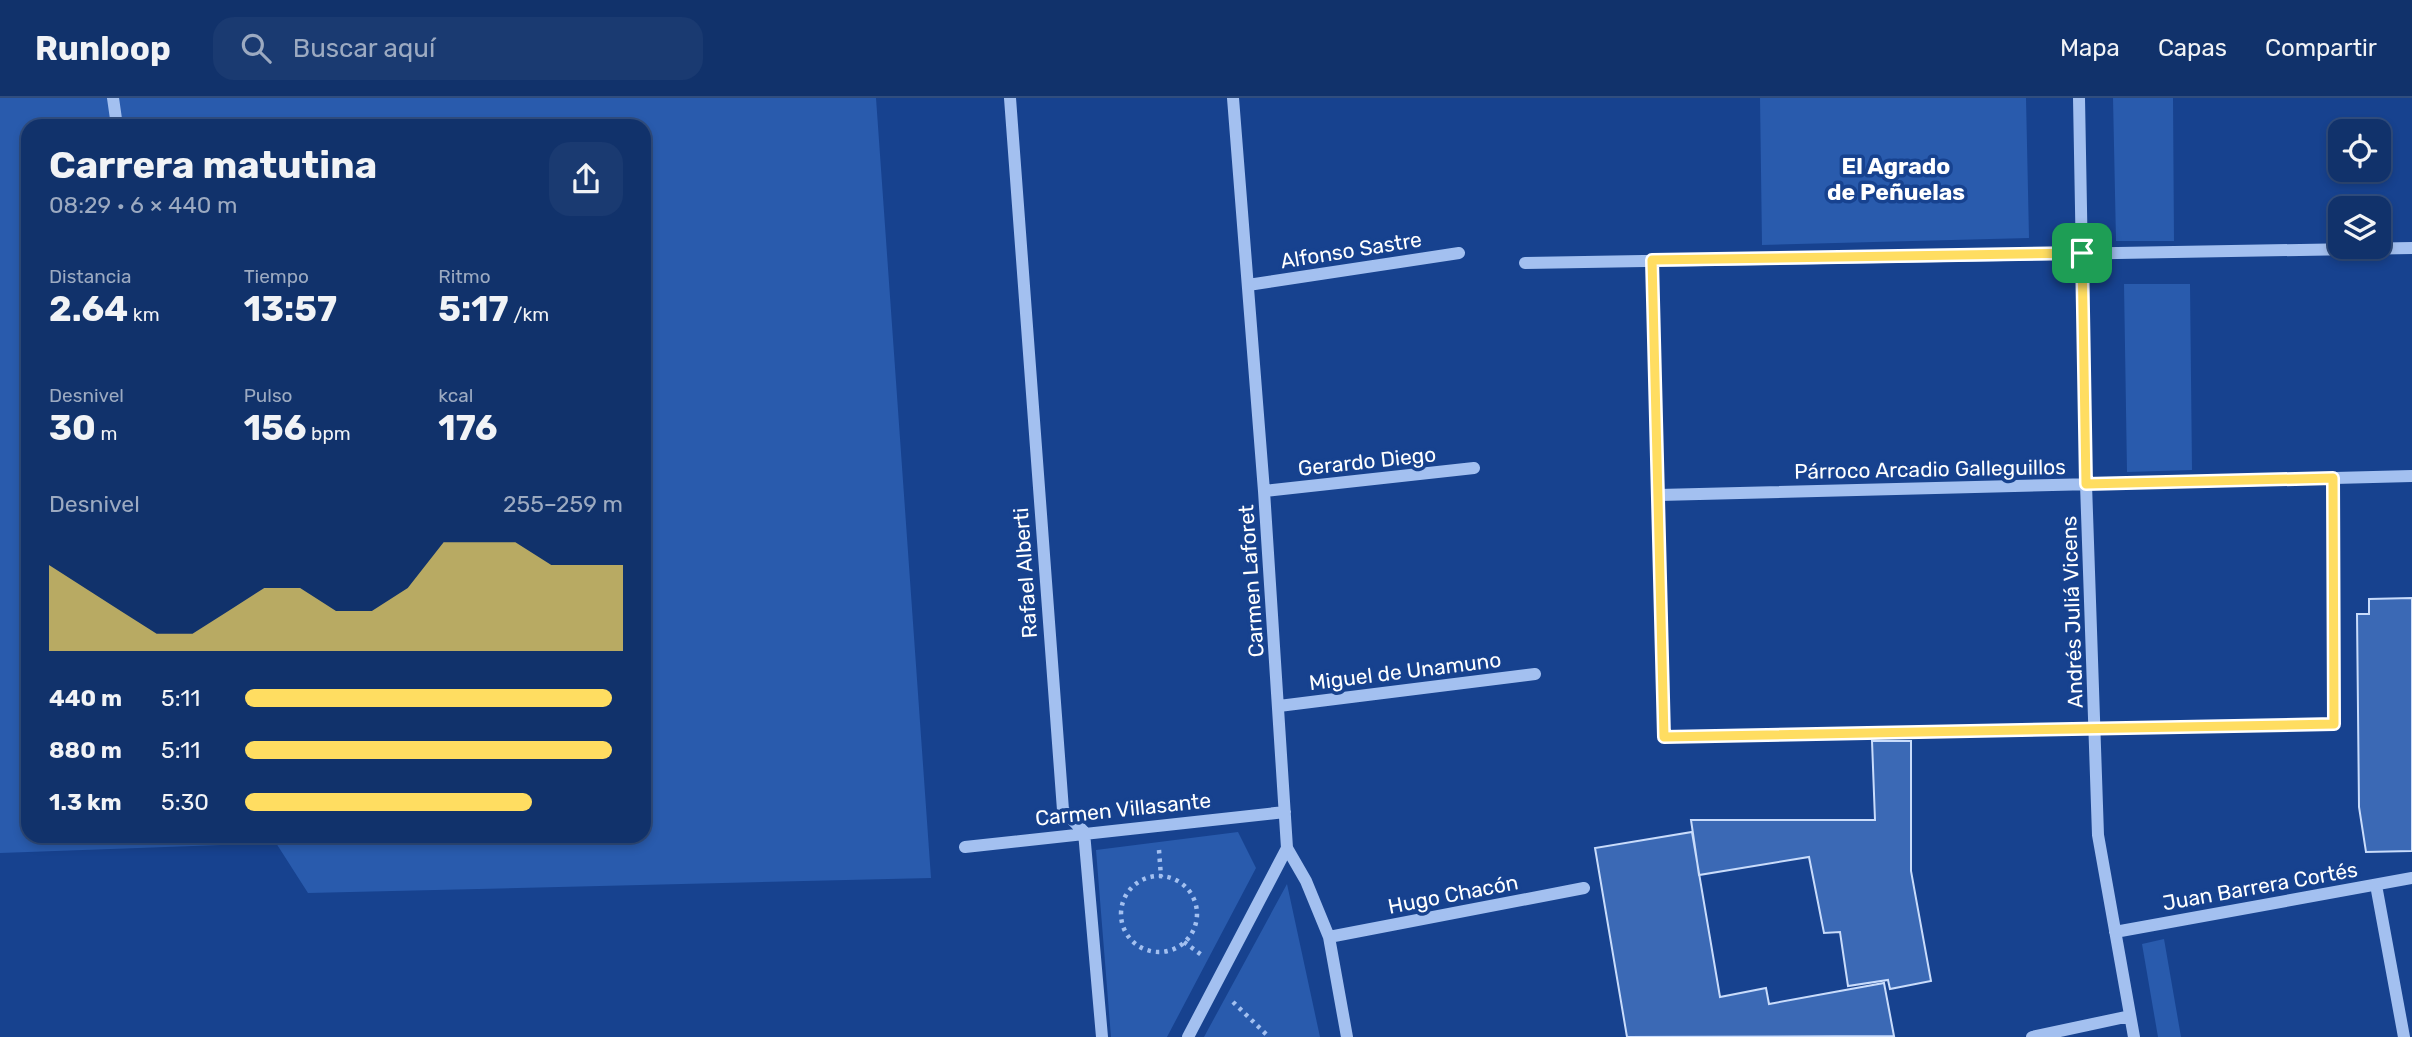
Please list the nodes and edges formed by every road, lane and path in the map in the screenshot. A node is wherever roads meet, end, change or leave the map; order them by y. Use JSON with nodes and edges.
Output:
{"nodes":[{"id":1,"x":113,"y":98,"type":"edge"},
{"id":2,"x":1010,"y":98,"type":"edge"},
{"id":3,"x":1233,"y":98,"type":"edge"},
{"id":4,"x":2079,"y":98,"type":"edge"},
{"id":5,"x":116,"y":119,"type":"edge"},
{"id":6,"x":2412,"y":248,"type":"edge"},
{"id":7,"x":1460,"y":253,"type":"dead end"},
{"id":8,"x":2082,"y":253,"type":"junction"},
{"id":9,"x":1652,"y":260,"type":"junction"},
{"id":10,"x":1525,"y":263,"type":"dead end"},
{"id":11,"x":1248,"y":285,"type":"junction"},
{"id":12,"x":1474,"y":468,"type":"dead end"},
{"id":13,"x":2412,"y":476,"type":"edge"},
{"id":14,"x":2333,"y":478,"type":"junction"},
{"id":15,"x":2086,"y":484,"type":"junction"},
{"id":16,"x":1264,"y":491,"type":"junction"},
{"id":17,"x":1659,"y":495,"type":"junction"},
{"id":18,"x":1535,"y":674,"type":"dead end"},
{"id":19,"x":1279,"y":706,"type":"junction"},
{"id":20,"x":2095,"y":730,"type":"junction"},
{"id":21,"x":1284,"y":812,"type":"junction"},
{"id":22,"x":1084,"y":832,"type":"junction"},
{"id":23,"x":965,"y":847,"type":"dead end"},
{"id":24,"x":1287,"y":848,"type":"junction"},
{"id":25,"x":2412,"y":878,"type":"edge"},
{"id":26,"x":2376,"y":885,"type":"junction"},
{"id":27,"x":1584,"y":888,"type":"dead end"},
{"id":28,"x":2115,"y":932,"type":"junction"},
{"id":29,"x":1329,"y":937,"type":"junction"},
{"id":30,"x":1189,"y":938,"type":"joint"},
{"id":31,"x":1215,"y":985,"type":"junction"},
{"id":32,"x":2130,"y":1016,"type":"junction"},
{"id":33,"x":1102,"y":1037,"type":"edge"},
{"id":34,"x":1188,"y":1037,"type":"edge"},
{"id":35,"x":1269,"y":1037,"type":"edge"},
{"id":36,"x":1347,"y":1037,"type":"edge"},
{"id":37,"x":2032,"y":1037,"type":"edge"},
{"id":38,"x":2134,"y":1037,"type":"edge"},
{"id":39,"x":2404,"y":1037,"type":"edge"}],
"edges":[{"from":1,"to":5,"type":"street"},
{"from":2,"to":22,"type":"street","name":"Rafael Alberti"},
{"from":3,"to":11,"type":"street","name":"Carmen Laforet"},
{"from":4,"to":8,"type":"street","name":"Andrés Juliá Vicens"},
{"from":6,"to":8,"type":"street"},
{"from":7,"to":11,"type":"street","name":"Alfonso Sastre"},
{"from":8,"to":9,"type":"street"},
{"from":8,"to":15,"type":"street","name":"Andrés Juliá Vicens"},
{"from":9,"to":10,"type":"street"},
{"from":9,"to":17,"type":"street"},
{"from":11,"to":16,"type":"street","name":"Carmen Laforet"},
{"from":12,"to":16,"type":"street","name":"Gerardo Diego"},
{"from":13,"to":14,"type":"street","name":"Párroco Arcadio Galleguillos"},
{"from":14,"to":15,"type":"street","name":"Párroco Arcadio Galleguillos"},
{"from":14,"to":20,"type":"street"},
{"from":15,"to":17,"type":"street","name":"Párroco Arcadio Galleguillos"},
{"from":15,"to":20,"type":"street","name":"Andrés Juliá Vicens"},
{"from":16,"to":19,"type":"street","name":"Carmen Laforet"},
{"from":17,"to":20,"type":"street"},
{"from":18,"to":19,"type":"street","name":"Miguel de Unamuno"},
{"from":19,"to":21,"type":"street","name":"Carmen Laforet"},
{"from":20,"to":28,"type":"street","name":"Andrés Juliá Vicens"},
{"from":21,"to":22,"type":"street","name":"Carmen Villasante"},
{"from":21,"to":24,"type":"street","name":"Carmen Laforet"},
{"from":22,"to":23,"type":"street","name":"Carmen Villasante"},
{"from":22,"to":33,"type":"street"},
{"from":24,"to":29,"type":"street"},
{"from":24,"to":31,"type":"street"},
{"from":25,"to":26,"type":"street","name":"Juan Barrera Cortés"},
{"from":26,"to":28,"type":"street","name":"Juan Barrera Cortés"},
{"from":26,"to":39,"type":"street"},
{"from":27,"to":29,"type":"street","name":"Hugo Chacón"},
{"from":28,"to":32,"type":"street","name":"Andrés Juliá Vicens"},
{"from":29,"to":36,"type":"street"},
{"from":30,"to":30,"type":"path"},
{"from":31,"to":34,"type":"street"},
{"from":31,"to":35,"type":"path"},
{"from":32,"to":37,"type":"street"},
{"from":32,"to":38,"type":"street","name":"Andrés Juliá Vicens"}]}
